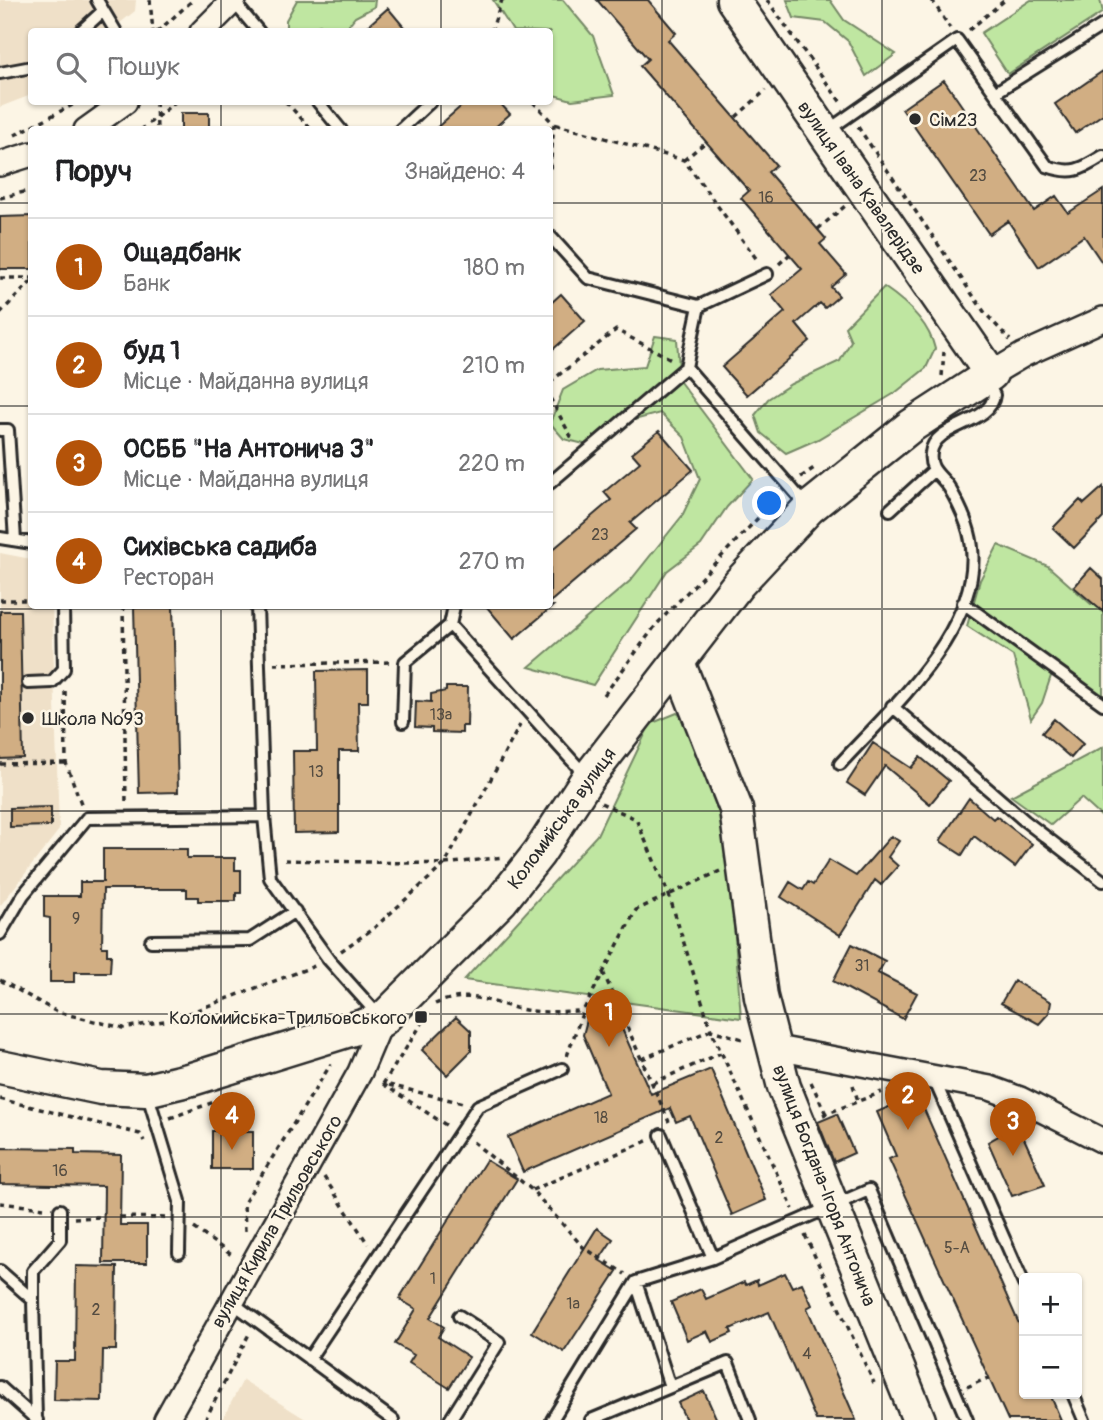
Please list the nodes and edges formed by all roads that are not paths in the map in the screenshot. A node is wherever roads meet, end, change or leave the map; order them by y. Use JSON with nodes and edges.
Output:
{"nodes":[{"id":1,"x":97,"y":0,"type":"edge"},
{"id":2,"x":234,"y":0,"type":"edge"},
{"id":3,"x":733,"y":0,"type":"edge"},
{"id":4,"x":103,"y":11,"type":"junction"},
{"id":5,"x":1103,"y":25,"type":"edge"},
{"id":6,"x":84,"y":28,"type":"edge"},
{"id":7,"x":114,"y":28,"type":"edge"},
{"id":8,"x":206,"y":28,"type":"edge"},
{"id":9,"x":256,"y":28,"type":"edge"},
{"id":10,"x":28,"y":68,"type":"edge"},
{"id":11,"x":0,"y":73,"type":"edge"},
{"id":12,"x":996,"y":92,"type":"junction"},
{"id":13,"x":121,"y":105,"type":"edge"},
{"id":14,"x":320,"y":105,"type":"edge"},
{"id":15,"x":427,"y":105,"type":"edge"},
{"id":16,"x":837,"y":123,"type":"junction"},
{"id":17,"x":92,"y":126,"type":"edge"},
{"id":18,"x":338,"y":126,"type":"edge"},
{"id":19,"x":404,"y":126,"type":"edge"},
{"id":20,"x":28,"y":155,"type":"edge"},
{"id":21,"x":1103,"y":156,"type":"edge"},
{"id":22,"x":0,"y":164,"type":"edge"},
{"id":23,"x":553,"y":239,"type":"edge"},
{"id":24,"x":767,"y":274,"type":"road end"},
{"id":25,"x":699,"y":306,"type":"junction"},
{"id":26,"x":1103,"y":319,"type":"edge"},
{"id":27,"x":686,"y":367,"type":"junction"},
{"id":28,"x":988,"y":376,"type":"junction"},
{"id":29,"x":0,"y":430,"type":"edge"},
{"id":30,"x":934,"y":470,"type":"junction"},
{"id":31,"x":553,"y":480,"type":"edge"},
{"id":32,"x":799,"y":496,"type":"junction"},
{"id":33,"x":890,"y":510,"type":"dead end"},
{"id":34,"x":0,"y":538,"type":"edge"},
{"id":35,"x":15,"y":540,"type":"junction"},
{"id":36,"x":28,"y":542,"type":"edge"},
{"id":37,"x":962,"y":603,"type":"junction"},
{"id":38,"x":63,"y":609,"type":"edge"},
{"id":39,"x":257,"y":609,"type":"edge"},
{"id":40,"x":453,"y":609,"type":"edge"},
{"id":41,"x":450,"y":625,"type":"junction"},
{"id":42,"x":678,"y":662,"type":"junction"},
{"id":43,"x":28,"y":683,"type":"dead end"},
{"id":44,"x":1103,"y":704,"type":"edge"},
{"id":45,"x":892,"y":706,"type":"junction"},
{"id":46,"x":403,"y":722,"type":"dead end"},
{"id":47,"x":840,"y":764,"type":"dead end"},
{"id":48,"x":588,"y":778,"type":"junction"},
{"id":49,"x":264,"y":816,"type":"junction"},
{"id":50,"x":1103,"y":881,"type":"edge"},
{"id":51,"x":295,"y":911,"type":"junction"},
{"id":52,"x":0,"y":934,"type":"edge"},
{"id":53,"x":152,"y":941,"type":"dead end"},
{"id":54,"x":382,"y":1020,"type":"junction"},
{"id":55,"x":771,"y":1048,"type":"junction"},
{"id":56,"x":0,"y":1067,"type":"edge"},
{"id":57,"x":562,"y":1069,"type":"road end"},
{"id":58,"x":933,"y":1077,"type":"junction"},
{"id":59,"x":146,"y":1090,"type":"junction"},
{"id":60,"x":661,"y":1135,"type":"road end"},
{"id":61,"x":1103,"y":1141,"type":"edge"},
{"id":62,"x":831,"y":1207,"type":"junction"},
{"id":63,"x":60,"y":1214,"type":"road end"},
{"id":64,"x":179,"y":1253,"type":"dead end"},
{"id":65,"x":713,"y":1258,"type":"junction"},
{"id":66,"x":0,"y":1271,"type":"edge"},
{"id":67,"x":1019,"y":1273,"type":"edge"},
{"id":68,"x":636,"y":1282,"type":"junction"},
{"id":69,"x":33,"y":1300,"type":"junction"},
{"id":70,"x":230,"y":1301,"type":"junction"},
{"id":71,"x":459,"y":1316,"type":"dead end"},
{"id":72,"x":309,"y":1359,"type":"junction"},
{"id":73,"x":0,"y":1387,"type":"edge"},
{"id":74,"x":670,"y":1387,"type":"junction"},
{"id":75,"x":1075,"y":1399,"type":"edge"},
{"id":76,"x":37,"y":1420,"type":"edge"},
{"id":77,"x":166,"y":1420,"type":"edge"},
{"id":78,"x":393,"y":1420,"type":"edge"},
{"id":79,"x":450,"y":1420,"type":"edge"},
{"id":80,"x":552,"y":1420,"type":"edge"},
{"id":81,"x":591,"y":1420,"type":"edge"},
{"id":82,"x":750,"y":1420,"type":"edge"},
{"id":83,"x":919,"y":1420,"type":"edge"},
{"id":84,"x":967,"y":1420,"type":"edge"},
{"id":85,"x":1084,"y":1420,"type":"edge"}],
"edges":[{"from":1,"to":4,"type":"lane"},
{"from":2,"to":8,"type":"street"},
{"from":2,"to":9,"type":"lane"},
{"from":3,"to":16,"type":"main road","name":"вулиця Івана Кавалерідзе"},
{"from":4,"to":6,"type":"lane"},
{"from":4,"to":7,"type":"lane"},
{"from":5,"to":12,"type":"lane"},
{"from":10,"to":11,"type":"lane"},
{"from":12,"to":16,"type":"lane"},
{"from":12,"to":21,"type":"lane"},
{"from":13,"to":17,"type":"street"},
{"from":14,"to":18,"type":"lane"},
{"from":15,"to":19,"type":"lane"},
{"from":16,"to":28,"type":"main road","name":"вулиця Івана Кавалерідзе"},
{"from":20,"to":22,"type":"street"},
{"from":23,"to":25,"type":"lane"},
{"from":24,"to":25,"type":"lane"},
{"from":25,"to":27,"type":"lane"},
{"from":26,"to":28,"type":"street"},
{"from":27,"to":31,"type":"lane"},
{"from":27,"to":32,"type":"lane"},
{"from":28,"to":30,"type":"lane"},
{"from":28,"to":32,"type":"main road","name":"Коломийська вулиця"},
{"from":29,"to":35,"type":"lane"},
{"from":30,"to":33,"type":"lane"},
{"from":30,"to":37,"type":"lane"},
{"from":32,"to":42,"type":"main road","name":"Коломийська вулиця"},
{"from":34,"to":35,"type":"lane"},
{"from":35,"to":36,"type":"lane"},
{"from":37,"to":44,"type":"lane"},
{"from":37,"to":45,"type":"lane"},
{"from":38,"to":43,"type":"lane"},
{"from":39,"to":49,"type":"lane"},
{"from":40,"to":41,"type":"lane"},
{"from":41,"to":46,"type":"lane"},
{"from":41,"to":48,"type":"lane"},
{"from":42,"to":48,"type":"main road","name":"Коломийська вулиця"},
{"from":42,"to":55,"type":"main road","name":"вулиця Богдана-Ігоря Антонича"},
{"from":45,"to":47,"type":"lane"},
{"from":45,"to":50,"type":"lane"},
{"from":48,"to":54,"type":"main road","name":"Коломийська вулиця"},
{"from":49,"to":51,"type":"lane"},
{"from":49,"to":52,"type":"lane"},
{"from":51,"to":53,"type":"lane"},
{"from":51,"to":54,"type":"lane"},
{"from":54,"to":59,"type":"main road","name":"Коломийська вулиця"},
{"from":54,"to":70,"type":"street","name":"вулиця Кирила Трильовського"},
{"from":55,"to":58,"type":"street"},
{"from":55,"to":62,"type":"main road","name":"вулиця Богдана-Ігоря Антонича"},
{"from":56,"to":59,"type":"main road","name":"Коломийська вулиця"},
{"from":57,"to":72,"type":"lane"},
{"from":58,"to":61,"type":"street"},
{"from":58,"to":67,"type":"lane"},
{"from":59,"to":64,"type":"lane"},
{"from":60,"to":65,"type":"lane"},
{"from":62,"to":65,"type":"lane"},
{"from":62,"to":83,"type":"main road","name":"вулиця Богдана-Ігоря Антонича"},
{"from":62,"to":84,"type":"lane"},
{"from":63,"to":69,"type":"lane"},
{"from":65,"to":68,"type":"lane"},
{"from":66,"to":69,"type":"lane"},
{"from":68,"to":74,"type":"lane"},
{"from":68,"to":80,"type":"lane"},
{"from":69,"to":76,"type":"lane"},
{"from":70,"to":72,"type":"lane"},
{"from":70,"to":77,"type":"street","name":"вулиця Кирила Трильовського"},
{"from":71,"to":79,"type":"lane"},
{"from":72,"to":78,"type":"lane"},
{"from":73,"to":76,"type":"lane"},
{"from":74,"to":81,"type":"lane"},
{"from":74,"to":82,"type":"lane"},
{"from":75,"to":85,"type":"lane"}]}
